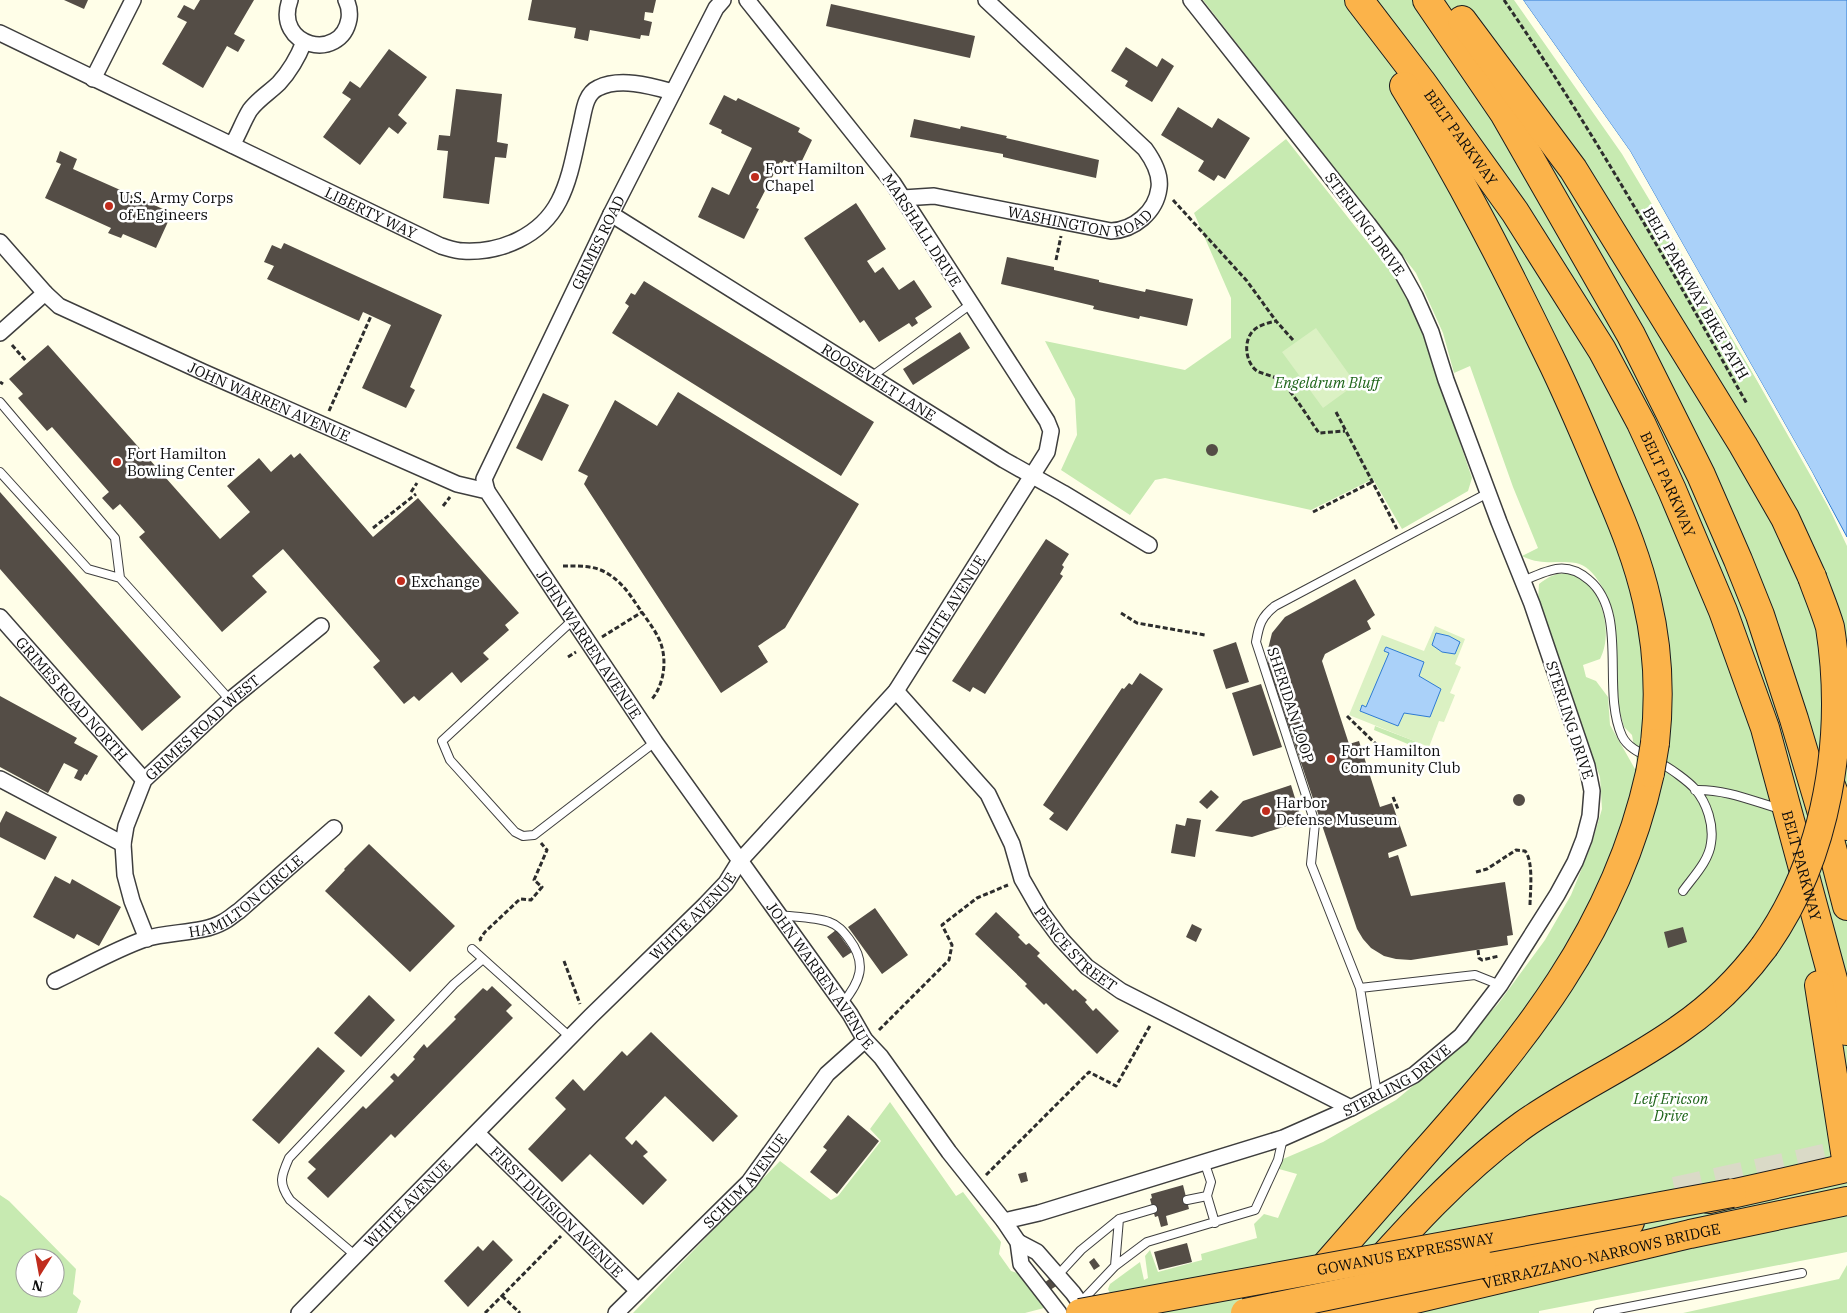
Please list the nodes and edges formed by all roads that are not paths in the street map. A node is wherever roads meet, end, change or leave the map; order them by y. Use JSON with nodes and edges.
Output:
{"nodes":[{"id":1,"x":133,"y":0,"type":"edge"},
{"id":2,"x":290,"y":0,"type":"edge"},
{"id":3,"x":346,"y":0,"type":"edge"},
{"id":4,"x":723,"y":0,"type":"edge"},
{"id":5,"x":747,"y":0,"type":"edge"},
{"id":6,"x":986,"y":0,"type":"edge"},
{"id":7,"x":1191,"y":0,"type":"edge"},
{"id":8,"x":1346,"y":0,"type":"edge"},
{"id":9,"x":1359,"y":0,"type":"edge"},
{"id":10,"x":1427,"y":0,"type":"edge"},
{"id":11,"x":1447,"y":0,"type":"edge"},
{"id":12,"x":0,"y":33,"type":"edge"},
{"id":13,"x":304,"y":42,"type":"junction"},
{"id":14,"x":94,"y":79,"type":"junction"},
{"id":15,"x":673,"y":92,"type":"junction"},
{"id":16,"x":232,"y":145,"type":"junction"},
{"id":17,"x":903,"y":198,"type":"junction"},
{"id":18,"x":611,"y":214,"type":"junction"},
{"id":19,"x":0,"y":242,"type":"edge"},
{"id":20,"x":45,"y":293,"type":"junction"},
{"id":21,"x":971,"y":304,"type":"junction"},
{"id":22,"x":0,"y":333,"type":"edge"},
{"id":23,"x":871,"y":377,"type":"junction"},
{"id":24,"x":0,"y":402,"type":"edge"},
{"id":25,"x":0,"y":472,"type":"edge"},
{"id":26,"x":1032,"y":476,"type":"junction"},
{"id":27,"x":487,"y":490,"type":"junction"},
{"id":28,"x":1488,"y":493,"type":"junction"},
{"id":29,"x":1149,"y":546,"type":"dead end"},
{"id":30,"x":120,"y":578,"type":"junction"},
{"id":31,"x":1523,"y":581,"type":"junction"},
{"id":32,"x":1760,"y":615,"type":"junction"},
{"id":33,"x":0,"y":617,"type":"edge"},
{"id":34,"x":574,"y":619,"type":"junction"},
{"id":35,"x":321,"y":626,"type":"dead end"},
{"id":36,"x":896,"y":691,"type":"junction"},
{"id":37,"x":230,"y":700,"type":"junction"},
{"id":38,"x":654,"y":742,"type":"junction"},
{"id":39,"x":0,"y":780,"type":"edge"},
{"id":40,"x":144,"y":780,"type":"junction"},
{"id":41,"x":1695,"y":790,"type":"junction"},
{"id":42,"x":1789,"y":812,"type":"junction"},
{"id":43,"x":1847,"y":826,"type":"edge"},
{"id":44,"x":334,"y":828,"type":"dead end"},
{"id":45,"x":1796,"y":840,"type":"junction"},
{"id":46,"x":123,"y":844,"type":"junction"},
{"id":47,"x":739,"y":862,"type":"junction"},
{"id":48,"x":1682,"y":891,"type":"dead end"},
{"id":49,"x":1847,"y":906,"type":"edge"},
{"id":50,"x":778,"y":915,"type":"junction"},
{"id":51,"x":146,"y":939,"type":"junction"},
{"id":52,"x":472,"y":949,"type":"dead end"},
{"id":53,"x":484,"y":959,"type":"junction"},
{"id":54,"x":55,"y":981,"type":"dead end"},
{"id":55,"x":1500,"y":985,"type":"junction"},
{"id":56,"x":1360,"y":988,"type":"junction"},
{"id":57,"x":842,"y":1004,"type":"junction"},
{"id":58,"x":1847,"y":1031,"type":"edge"},
{"id":59,"x":570,"y":1037,"type":"junction"},
{"id":60,"x":865,"y":1040,"type":"junction"},
{"id":61,"x":1377,"y":1094,"type":"junction"},
{"id":62,"x":1351,"y":1108,"type":"junction"},
{"id":63,"x":477,"y":1133,"type":"junction"},
{"id":64,"x":1283,"y":1138,"type":"junction"},
{"id":65,"x":1204,"y":1161,"type":"junction"},
{"id":66,"x":1847,"y":1167,"type":"edge"},
{"id":67,"x":1847,"y":1190,"type":"edge"},
{"id":68,"x":1732,"y":1193,"type":"junction"},
{"id":69,"x":1207,"y":1196,"type":"junction"},
{"id":70,"x":1187,"y":1200,"type":"dead end"},
{"id":71,"x":1847,"y":1201,"type":"edge"},
{"id":72,"x":1153,"y":1209,"type":"dead end"},
{"id":73,"x":1119,"y":1219,"type":"junction"},
{"id":74,"x":1004,"y":1221,"type":"junction"},
{"id":75,"x":1215,"y":1223,"type":"junction"},
{"id":76,"x":1702,"y":1237,"type":"junction"},
{"id":77,"x":1018,"y":1242,"type":"junction"},
{"id":78,"x":356,"y":1256,"type":"junction"},
{"id":79,"x":1482,"y":1264,"type":"junction"},
{"id":80,"x":1115,"y":1266,"type":"junction"},
{"id":81,"x":1802,"y":1273,"type":"dead end"},
{"id":82,"x":1057,"y":1276,"type":"junction"},
{"id":83,"x":638,"y":1291,"type":"junction"},
{"id":84,"x":1084,"y":1311,"type":"edge"},
{"id":85,"x":299,"y":1313,"type":"edge"},
{"id":86,"x":616,"y":1313,"type":"edge"},
{"id":87,"x":1059,"y":1313,"type":"edge"},
{"id":88,"x":1245,"y":1313,"type":"edge"},
{"id":89,"x":1284,"y":1313,"type":"edge"},
{"id":90,"x":1333,"y":1313,"type":"edge"},
{"id":91,"x":1356,"y":1313,"type":"edge"},
{"id":92,"x":1386,"y":1313,"type":"edge"},
{"id":93,"x":1598,"y":1313,"type":"edge"}],
"edges":[{"from":1,"to":14,"type":"street"},
{"from":2,"to":13,"type":"street"},
{"from":3,"to":13,"type":"street"},
{"from":4,"to":15,"type":"street","name":"GRIMES ROAD"},
{"from":5,"to":17,"type":"street","name":"MARSHALL DRIVE"},
{"from":6,"to":17,"type":"street","name":"WASHINGTON ROAD"},
{"from":7,"to":28,"type":"street","name":"STERLING DRIVE"},
{"from":8,"to":89,"type":"highway","bridge":true},
{"from":9,"to":42,"type":"highway","name":"BELT PARKWAY"},
{"from":10,"to":32,"type":"highway","name":"BELT PARKWAY"},
{"from":11,"to":90,"type":"highway","bridge":true},
{"from":12,"to":14,"type":"street","name":"LIBERTY WAY"},
{"from":13,"to":16,"type":"street"},
{"from":14,"to":16,"type":"street","name":"LIBERTY WAY"},
{"from":15,"to":16,"type":"street","name":"LIBERTY WAY"},
{"from":15,"to":18,"type":"street","name":"GRIMES ROAD"},
{"from":17,"to":21,"type":"street","name":"MARSHALL DRIVE"},
{"from":18,"to":23,"type":"street","name":"ROOSEVELT LANE"},
{"from":18,"to":27,"type":"street","name":"GRIMES ROAD"},
{"from":19,"to":20,"type":"street","name":"JOHN WARREN AVENUE"},
{"from":20,"to":22,"type":"street"},
{"from":20,"to":27,"type":"street","name":"JOHN WARREN AVENUE"},
{"from":21,"to":23,"type":"lane"},
{"from":21,"to":26,"type":"street","name":"MARSHALL DRIVE"},
{"from":23,"to":26,"type":"street","name":"ROOSEVELT LANE"},
{"from":24,"to":30,"type":"lane"},
{"from":25,"to":30,"type":"lane"},
{"from":26,"to":29,"type":"street","name":"ROOSEVELT LANE"},
{"from":26,"to":36,"type":"street","name":"WHITE AVENUE"},
{"from":27,"to":34,"type":"street","name":"JOHN WARREN AVENUE"},
{"from":28,"to":31,"type":"street","name":"STERLING DRIVE"},
{"from":28,"to":56,"type":"lane","name":"SHERIDAN LOOP"},
{"from":30,"to":37,"type":"lane"},
{"from":31,"to":41,"type":"lane"},
{"from":31,"to":55,"type":"street","name":"STERLING DRIVE"},
{"from":32,"to":43,"type":"highway"},
{"from":32,"to":49,"type":"highway","name":"BELT PARKWAY"},
{"from":33,"to":40,"type":"street","name":"GRIMES ROAD NORTH"},
{"from":34,"to":38,"type":"street","name":"JOHN WARREN AVENUE"},
{"from":34,"to":38,"type":"lane"},
{"from":35,"to":37,"type":"street","name":"GRIMES ROAD WEST"},
{"from":36,"to":47,"type":"street","name":"WHITE AVENUE"},
{"from":36,"to":62,"type":"street","name":"PENCE STREET"},
{"from":37,"to":40,"type":"street","name":"GRIMES ROAD WEST"},
{"from":38,"to":47,"type":"street","name":"JOHN WARREN AVENUE"},
{"from":39,"to":46,"type":"street"},
{"from":40,"to":46,"type":"street","name":"GRIMES ROAD WEST"},
{"from":41,"to":42,"type":"lane"},
{"from":41,"to":48,"type":"lane"},
{"from":42,"to":45,"type":"highway","name":"BELT PARKWAY"},
{"from":44,"to":51,"type":"street","name":"HAMILTON CIRCLE"},
{"from":45,"to":58,"type":"highway","name":"BELT PARKWAY"},
{"from":45,"to":66,"type":"highway"},
{"from":46,"to":51,"type":"street","name":"GRIMES ROAD WEST"},
{"from":47,"to":50,"type":"street","name":"JOHN WARREN AVENUE"},
{"from":47,"to":59,"type":"street","name":"WHITE AVENUE"},
{"from":50,"to":57,"type":"street","name":"JOHN WARREN AVENUE"},
{"from":50,"to":57,"type":"lane"},
{"from":51,"to":54,"type":"street","name":"HAMILTON CIRCLE"},
{"from":52,"to":53,"type":"lane"},
{"from":53,"to":59,"type":"lane"},
{"from":53,"to":78,"type":"lane"},
{"from":55,"to":56,"type":"lane"},
{"from":55,"to":61,"type":"street","name":"STERLING DRIVE"},
{"from":56,"to":61,"type":"lane","name":"SHERIDAN LOOP"},
{"from":57,"to":60,"type":"street","name":"JOHN WARREN AVENUE"},
{"from":59,"to":63,"type":"street","name":"WHITE AVENUE"},
{"from":60,"to":74,"type":"street","name":"JOHN WARREN AVENUE"},
{"from":60,"to":83,"type":"street","name":"SCHUM AVENUE"},
{"from":61,"to":62,"type":"street","name":"STERLING DRIVE"},
{"from":62,"to":64,"type":"street","name":"STERLING DRIVE"},
{"from":63,"to":78,"type":"street","name":"WHITE AVENUE"},
{"from":63,"to":83,"type":"street","name":"FIRST DIVISION AVENUE"},
{"from":64,"to":65,"type":"street","name":"STERLING DRIVE"},
{"from":64,"to":75,"type":"lane"},
{"from":65,"to":69,"type":"lane"},
{"from":65,"to":74,"type":"street","name":"STERLING DRIVE"},
{"from":66,"to":68,"type":"highway"},
{"from":67,"to":79,"type":"highway","name":"VERRAZZANO-NARROWS BRIDGE"},
{"from":68,"to":79,"type":"highway","bridge":true},
{"from":68,"to":84,"type":"highway","name":"GOWANUS EXPRESSWAY","bridge":true},
{"from":69,"to":70,"type":"lane"},
{"from":69,"to":75,"type":"lane"},
{"from":71,"to":76,"type":"highway","name":"VERRAZZANO-NARROWS BRIDGE"},
{"from":72,"to":73,"type":"lane"},
{"from":73,"to":80,"type":"lane"},
{"from":73,"to":82,"type":"lane"},
{"from":74,"to":77,"type":"street","name":"JOHN WARREN AVENUE"},
{"from":75,"to":80,"type":"lane"},
{"from":76,"to":79,"type":"highway"},
{"from":76,"to":91,"type":"highway","name":"VERRAZZANO-NARROWS BRIDGE"},
{"from":76,"to":92,"type":"highway"},
{"from":77,"to":82,"type":"street","name":"JOHN WARREN AVENUE"},
{"from":77,"to":87,"type":"street","name":"JOHN WARREN AVENUE"},
{"from":78,"to":85,"type":"street","name":"WHITE AVENUE"},
{"from":79,"to":88,"type":"highway","bridge":true},
{"from":80,"to":84,"type":"lane"},
{"from":81,"to":93,"type":"lane"},
{"from":82,"to":84,"type":"street","name":"JOHN WARREN AVENUE"},
{"from":83,"to":86,"type":"street","name":"SCHUM AVENUE"}]}
